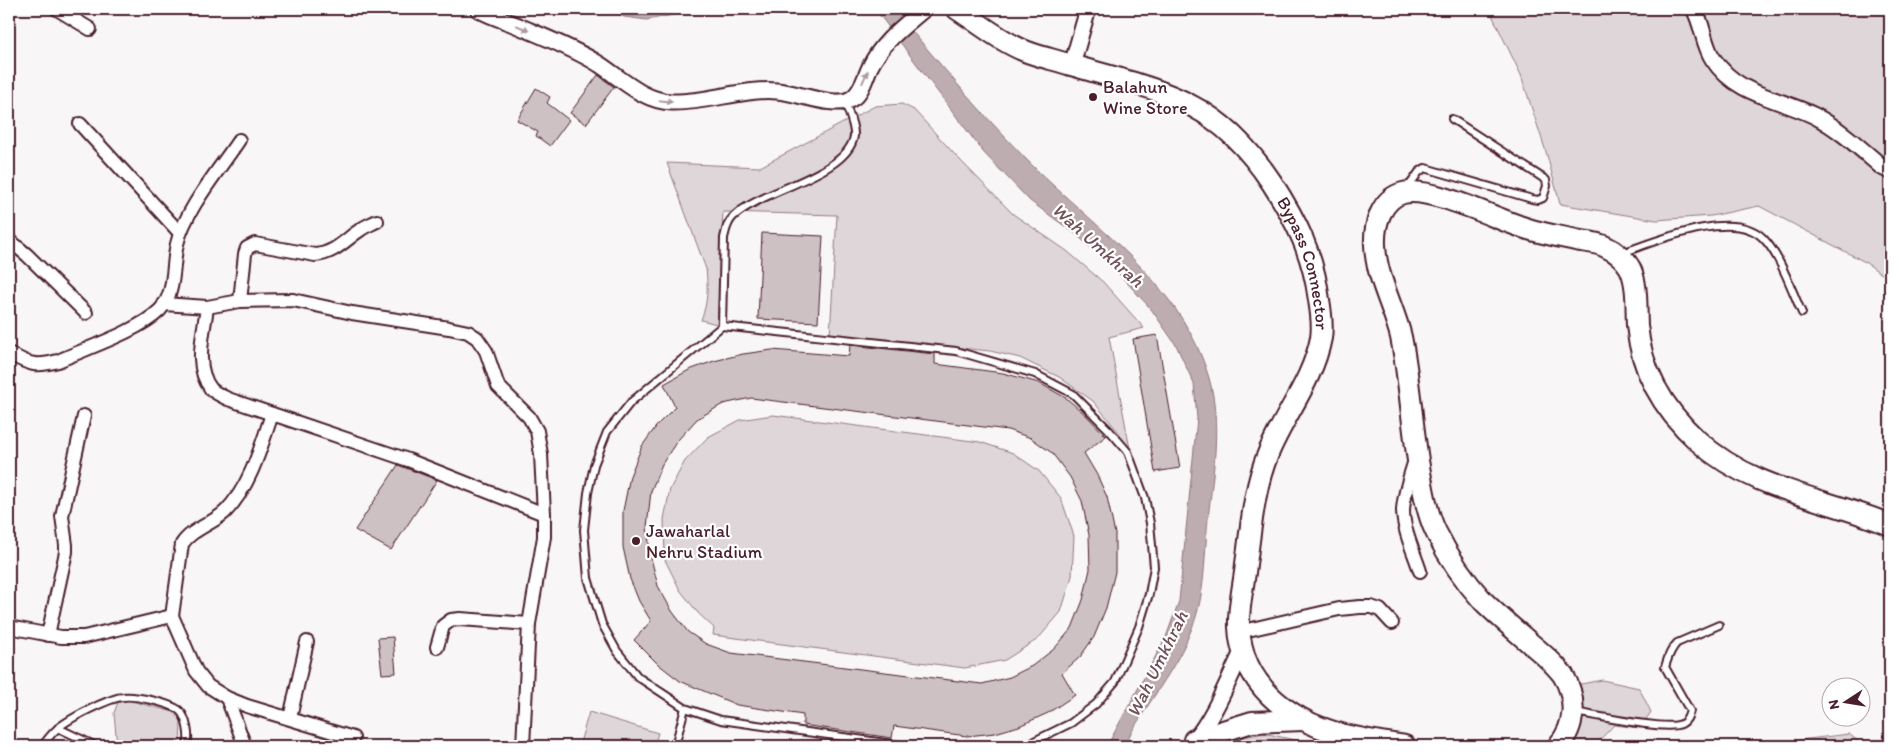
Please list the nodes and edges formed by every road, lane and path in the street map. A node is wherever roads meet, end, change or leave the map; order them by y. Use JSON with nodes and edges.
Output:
{"nodes":[{"id":1,"x":57,"y":9,"type":"edge"},
{"id":2,"x":478,"y":9,"type":"edge"},
{"id":3,"x":957,"y":9,"type":"edge"},
{"id":4,"x":1088,"y":9,"type":"edge"},
{"id":5,"x":1694,"y":9,"type":"edge"},
{"id":6,"x":920,"y":12,"type":"edge"},
{"id":7,"x":90,"y":29,"type":"dead end"},
{"id":8,"x":1072,"y":65,"type":"junction"},
{"id":9,"x":846,"y":102,"type":"junction"},
{"id":10,"x":1452,"y":118,"type":"dead end"},
{"id":11,"x":80,"y":124,"type":"dead end"},
{"id":12,"x":239,"y":140,"type":"dead end"},
{"id":13,"x":1890,"y":171,"type":"edge"},
{"id":14,"x":1405,"y":192,"type":"junction"},
{"id":15,"x":378,"y":221,"type":"dead end"},
{"id":16,"x":180,"y":233,"type":"junction"},
{"id":17,"x":9,"y":240,"type":"edge"},
{"id":18,"x":1619,"y":255,"type":"junction"},
{"id":19,"x":240,"y":301,"type":"junction"},
{"id":20,"x":164,"y":304,"type":"junction"},
{"id":21,"x":207,"y":307,"type":"junction"},
{"id":22,"x":1802,"y":313,"type":"dead end"},
{"id":23,"x":86,"y":314,"type":"dead end"},
{"id":24,"x":722,"y":326,"type":"junction"},
{"id":25,"x":9,"y":353,"type":"edge"},
{"id":26,"x":272,"y":414,"type":"junction"},
{"id":27,"x":84,"y":416,"type":"dead end"},
{"id":28,"x":1416,"y":453,"type":"junction"},
{"id":29,"x":544,"y":514,"type":"junction"},
{"id":30,"x":1890,"y":525,"type":"edge"},
{"id":31,"x":1420,"y":571,"type":"dead end"},
{"id":32,"x":172,"y":616,"type":"junction"},
{"id":33,"x":1392,"y":623,"type":"dead end"},
{"id":34,"x":529,"y":624,"type":"junction"},
{"id":35,"x":1719,"y":625,"type":"dead end"},
{"id":36,"x":9,"y":627,"type":"edge"},
{"id":37,"x":1239,"y":632,"type":"junction"},
{"id":38,"x":48,"y":635,"type":"junction"},
{"id":39,"x":307,"y":642,"type":"dead end"},
{"id":40,"x":436,"y":647,"type":"dead end"},
{"id":41,"x":1242,"y":652,"type":"junction"},
{"id":42,"x":227,"y":698,"type":"junction"},
{"id":43,"x":684,"y":708,"type":"junction"},
{"id":44,"x":1573,"y":712,"type":"junction"},
{"id":45,"x":290,"y":718,"type":"junction"},
{"id":46,"x":1303,"y":720,"type":"junction"},
{"id":47,"x":58,"y":728,"type":"junction"},
{"id":48,"x":353,"y":738,"type":"dead end"},
{"id":49,"x":1191,"y":743,"type":"edge"},
{"id":50,"x":42,"y":746,"type":"edge"},
{"id":51,"x":96,"y":746,"type":"edge"},
{"id":52,"x":187,"y":746,"type":"edge"},
{"id":53,"x":245,"y":746,"type":"edge"},
{"id":54,"x":523,"y":746,"type":"edge"},
{"id":55,"x":675,"y":746,"type":"edge"},
{"id":56,"x":908,"y":746,"type":"edge"},
{"id":57,"x":1006,"y":746,"type":"edge"},
{"id":58,"x":1405,"y":746,"type":"edge"},
{"id":59,"x":1558,"y":746,"type":"edge"}],
"edges":[{"from":1,"to":7,"type":"street"},
{"from":2,"to":9,"type":"street","one_way":true},
{"from":3,"to":8,"type":"main road","name":"Bypass Connector"},
{"from":4,"to":8,"type":"street"},
{"from":5,"to":13,"type":"street"},
{"from":9,"to":6,"type":"street","one_way":true},
{"from":8,"to":37,"type":"main road","name":"Bypass Connector"},
{"from":9,"to":24,"type":"lane"},
{"from":10,"to":14,"type":"lane"},
{"from":11,"to":16,"type":"street"},
{"from":12,"to":16,"type":"street"},
{"from":14,"to":18,"type":"main road"},
{"from":14,"to":28,"type":"main road"},
{"from":15,"to":19,"type":"street"},
{"from":16,"to":20,"type":"street"},
{"from":17,"to":23,"type":"street"},
{"from":18,"to":22,"type":"lane"},
{"from":18,"to":30,"type":"main road"},
{"from":19,"to":21,"type":"street"},
{"from":19,"to":29,"type":"street"},
{"from":20,"to":21,"type":"street"},
{"from":20,"to":25,"type":"street"},
{"from":21,"to":26,"type":"street"},
{"from":24,"to":43,"type":"lane"},
{"from":24,"to":57,"type":"lane"},
{"from":26,"to":29,"type":"street"},
{"from":26,"to":32,"type":"street"},
{"from":27,"to":38,"type":"street"},
{"from":28,"to":31,"type":"street"},
{"from":28,"to":44,"type":"main road"},
{"from":29,"to":34,"type":"street"},
{"from":32,"to":38,"type":"street"},
{"from":32,"to":42,"type":"street"},
{"from":33,"to":37,"type":"street"},
{"from":34,"to":40,"type":"street"},
{"from":34,"to":54,"type":"street"},
{"from":35,"to":44,"type":"lane"},
{"from":36,"to":38,"type":"street"},
{"from":37,"to":41,"type":"main road","name":"Bypass Connector"},
{"from":39,"to":45,"type":"street"},
{"from":41,"to":46,"type":"main road","name":"Bypass Connector"},
{"from":41,"to":49,"type":"street"},
{"from":42,"to":45,"type":"street"},
{"from":42,"to":53,"type":"street"},
{"from":43,"to":55,"type":"lane"},
{"from":43,"to":56,"type":"lane"},
{"from":44,"to":59,"type":"main road"},
{"from":45,"to":48,"type":"street"},
{"from":46,"to":49,"type":"main road"},
{"from":46,"to":58,"type":"main road"},
{"from":47,"to":50,"type":"lane"},
{"from":47,"to":51,"type":"lane"},
{"from":47,"to":52,"type":"lane"}]}
